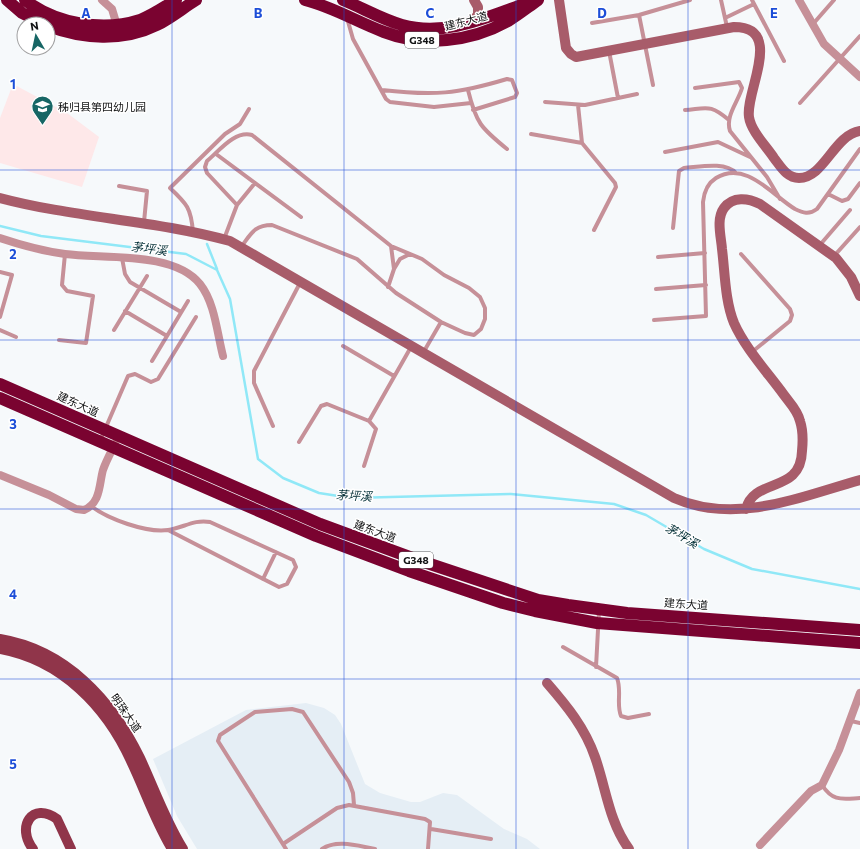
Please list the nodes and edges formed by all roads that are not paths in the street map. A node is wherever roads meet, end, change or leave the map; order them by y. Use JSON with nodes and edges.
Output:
{"nodes":[{"id":1,"x":7,"y":0,"type":"edge"},
{"id":2,"x":25,"y":0,"type":"edge"},
{"id":3,"x":102,"y":0,"type":"edge"},
{"id":4,"x":176,"y":0,"type":"edge"},
{"id":5,"x":196,"y":0,"type":"edge"},
{"id":6,"x":305,"y":0,"type":"edge"},
{"id":7,"x":474,"y":0,"type":"edge"},
{"id":8,"x":537,"y":0,"type":"edge"},
{"id":9,"x":558,"y":0,"type":"edge"},
{"id":10,"x":690,"y":0,"type":"edge"},
{"id":11,"x":721,"y":0,"type":"edge"},
{"id":12,"x":799,"y":0,"type":"edge"},
{"id":13,"x":834,"y":0,"type":"edge"},
{"id":14,"x":345,"y":1,"type":"edge"},
{"id":15,"x":753,"y":2,"type":"edge"},
{"id":16,"x":346,"y":15,"type":"junction"},
{"id":17,"x":639,"y":15,"type":"junction"},
{"id":18,"x":28,"y":16,"type":"edge"},
{"id":19,"x":469,"y":23,"type":"junction"},
{"id":20,"x":592,"y":23,"type":"dead end"},
{"id":21,"x":726,"y":23,"type":"junction"},
{"id":22,"x":813,"y":24,"type":"junction"},
{"id":23,"x":56,"y":28,"type":"edge"},
{"id":24,"x":118,"y":30,"type":"junction"},
{"id":25,"x":860,"y":36,"type":"edge"},
{"id":26,"x":645,"y":44,"type":"junction"},
{"id":27,"x":609,"y":51,"type":"junction"},
{"id":28,"x":840,"y":59,"type":"junction"},
{"id":29,"x":784,"y":61,"type":"dead end"},
{"id":30,"x":860,"y":76,"type":"edge"},
{"id":31,"x":653,"y":85,"type":"dead end"},
{"id":32,"x":695,"y":88,"type":"dead end"},
{"id":33,"x":382,"y":90,"type":"junction"},
{"id":34,"x":468,"y":90,"type":"junction"},
{"id":35,"x":637,"y":94,"type":"dead end"},
{"id":36,"x":618,"y":98,"type":"junction"},
{"id":37,"x":545,"y":102,"type":"dead end"},
{"id":38,"x":471,"y":103,"type":"junction"},
{"id":39,"x":800,"y":103,"type":"dead end"},
{"id":40,"x":578,"y":105,"type":"junction"},
{"id":41,"x":249,"y":109,"type":"dead end"},
{"id":42,"x":473,"y":110,"type":"junction"},
{"id":43,"x":685,"y":110,"type":"dead end"},
{"id":44,"x":729,"y":120,"type":"junction"},
{"id":45,"x":860,"y":131,"type":"edge"},
{"id":46,"x":531,"y":134,"type":"dead end"},
{"id":47,"x":582,"y":143,"type":"junction"},
{"id":48,"x":507,"y":149,"type":"dead end"},
{"id":49,"x":860,"y":149,"type":"edge"},
{"id":50,"x":664,"y":152,"type":"dead end"},
{"id":51,"x":216,"y":154,"type":"junction"},
{"id":52,"x":750,"y":157,"type":"junction"},
{"id":53,"x":736,"y":173,"type":"junction"},
{"id":54,"x":255,"y":183,"type":"junction"},
{"id":55,"x":860,"y":183,"type":"edge"},
{"id":56,"x":119,"y":186,"type":"dead end"},
{"id":57,"x":828,"y":194,"type":"junction"},
{"id":58,"x":0,"y":198,"type":"edge"},
{"id":59,"x":781,"y":200,"type":"junction"},
{"id":60,"x":237,"y":205,"type":"junction"},
{"id":61,"x":850,"y":210,"type":"dead end"},
{"id":62,"x":301,"y":217,"type":"dead end"},
{"id":63,"x":144,"y":225,"type":"junction"},
{"id":64,"x":860,"y":227,"type":"edge"},
{"id":65,"x":673,"y":228,"type":"dead end"},
{"id":66,"x":594,"y":230,"type":"dead end"},
{"id":67,"x":193,"y":232,"type":"junction"},
{"id":68,"x":0,"y":238,"type":"edge"},
{"id":69,"x":224,"y":240,"type":"junction"},
{"id":70,"x":391,"y":246,"type":"junction"},
{"id":71,"x":819,"y":246,"type":"junction"},
{"id":72,"x":241,"y":247,"type":"junction"},
{"id":73,"x":410,"y":253,"type":"junction"},
{"id":74,"x":705,"y":253,"type":"junction"},
{"id":75,"x":65,"y":254,"type":"junction"},
{"id":76,"x":741,"y":254,"type":"dead end"},
{"id":77,"x":833,"y":256,"type":"junction"},
{"id":78,"x":658,"y":257,"type":"dead end"},
{"id":79,"x":122,"y":258,"type":"junction"},
{"id":80,"x":394,"y":270,"type":"junction"},
{"id":81,"x":0,"y":272,"type":"edge"},
{"id":82,"x":148,"y":276,"type":"dead end"},
{"id":83,"x":301,"y":282,"type":"junction"},
{"id":84,"x":706,"y":285,"type":"junction"},
{"id":85,"x":388,"y":287,"type":"junction"},
{"id":86,"x":140,"y":288,"type":"junction"},
{"id":87,"x":656,"y":289,"type":"dead end"},
{"id":88,"x":860,"y":296,"type":"edge"},
{"id":89,"x":188,"y":301,"type":"dead end"},
{"id":90,"x":126,"y":311,"type":"junction"},
{"id":91,"x":181,"y":312,"type":"junction"},
{"id":92,"x":0,"y":317,"type":"edge"},
{"id":93,"x":196,"y":317,"type":"dead end"},
{"id":94,"x":654,"y":320,"type":"dead end"},
{"id":95,"x":441,"y":322,"type":"junction"},
{"id":96,"x":0,"y":330,"type":"edge"},
{"id":97,"x":114,"y":330,"type":"dead end"},
{"id":98,"x":167,"y":336,"type":"junction"},
{"id":99,"x":16,"y":337,"type":"dead end"},
{"id":100,"x":59,"y":340,"type":"dead end"},
{"id":101,"x":343,"y":346,"type":"dead end"},
{"id":102,"x":412,"y":346,"type":"junction"},
{"id":103,"x":752,"y":352,"type":"junction"},
{"id":104,"x":423,"y":353,"type":"junction"},
{"id":105,"x":223,"y":356,"type":"dead end"},
{"id":106,"x":152,"y":360,"type":"dead end"},
{"id":107,"x":394,"y":376,"type":"junction"},
{"id":108,"x":0,"y":384,"type":"edge"},
{"id":109,"x":0,"y":398,"type":"edge"},
{"id":110,"x":369,"y":421,"type":"junction"},
{"id":111,"x":273,"y":426,"type":"dead end"},
{"id":112,"x":105,"y":430,"type":"junction"},
{"id":113,"x":119,"y":436,"type":"junction"},
{"id":114,"x":100,"y":441,"type":"junction"},
{"id":115,"x":299,"y":442,"type":"dead end"},
{"id":116,"x":113,"y":447,"type":"junction"},
{"id":117,"x":364,"y":466,"type":"dead end"},
{"id":118,"x":0,"y":475,"type":"edge"},
{"id":119,"x":860,"y":480,"type":"edge"},
{"id":120,"x":91,"y":506,"type":"junction"},
{"id":121,"x":746,"y":509,"type":"junction"},
{"id":122,"x":168,"y":530,"type":"junction"},
{"id":123,"x":276,"y":552,"type":"junction"},
{"id":124,"x":263,"y":578,"type":"junction"},
{"id":125,"x":599,"y":610,"type":"junction"},
{"id":126,"x":598,"y":623,"type":"junction"},
{"id":127,"x":860,"y":630,"type":"edge"},
{"id":128,"x":0,"y":639,"type":"edge"},
{"id":129,"x":860,"y":643,"type":"edge"},
{"id":130,"x":564,"y":646,"type":"dead end"},
{"id":131,"x":0,"y":649,"type":"edge"},
{"id":132,"x":596,"y":667,"type":"junction"},
{"id":133,"x":547,"y":683,"type":"dead end"},
{"id":134,"x":860,"y":693,"type":"edge"},
{"id":135,"x":649,"y":714,"type":"dead end"},
{"id":136,"x":851,"y":721,"type":"junction"},
{"id":137,"x":860,"y":722,"type":"edge"},
{"id":138,"x":822,"y":785,"type":"junction"},
{"id":139,"x":860,"y":798,"type":"edge"},
{"id":140,"x":354,"y":805,"type":"junction"},
{"id":141,"x":431,"y":829,"type":"junction"},
{"id":142,"x":491,"y":839,"type":"dead end"},
{"id":143,"x":334,"y":843,"type":"junction"},
{"id":144,"x":283,"y":844,"type":"junction"},
{"id":145,"x":760,"y":845,"type":"dead end"},
{"id":146,"x":33,"y":849,"type":"edge"},
{"id":147,"x":71,"y":849,"type":"edge"},
{"id":148,"x":172,"y":849,"type":"edge"},
{"id":149,"x":183,"y":849,"type":"edge"},
{"id":150,"x":286,"y":849,"type":"edge"},
{"id":151,"x":322,"y":849,"type":"edge"},
{"id":152,"x":333,"y":849,"type":"edge"},
{"id":153,"x":375,"y":849,"type":"edge"},
{"id":154,"x":428,"y":849,"type":"edge"},
{"id":155,"x":628,"y":849,"type":"edge"}],
"edges":[{"from":1,"to":18,"type":"highway"},
{"from":2,"to":24,"type":"highway"},
{"from":3,"to":24,"type":"street"},
{"from":4,"to":24,"type":"highway"},
{"from":5,"to":24,"type":"highway"},
{"from":6,"to":16,"type":"highway","name":"建东大道","number":"G348"},
{"from":7,"to":19,"type":"street"},
{"from":8,"to":16,"type":"highway","name":"建东大道","number":"G348"},
{"from":8,"to":19,"type":"highway","name":"建东大道","number":"G348"},
{"from":9,"to":27,"type":"street"},
{"from":10,"to":17,"type":"lane"},
{"from":11,"to":21,"type":"lane"},
{"from":12,"to":22,"type":"street"},
{"from":13,"to":22,"type":"lane"},
{"from":14,"to":16,"type":"lane"},
{"from":14,"to":19,"type":"highway","name":"建东大道","number":"G348"},
{"from":15,"to":21,"type":"lane"},
{"from":15,"to":29,"type":"lane"},
{"from":16,"to":33,"type":"lane"},
{"from":17,"to":20,"type":"lane"},
{"from":17,"to":26,"type":"lane"},
{"from":21,"to":26,"type":"street"},
{"from":21,"to":45,"type":"street"},
{"from":22,"to":28,"type":"street"},
{"from":23,"to":24,"type":"highway"},
{"from":25,"to":28,"type":"lane"},
{"from":26,"to":27,"type":"street"},
{"from":26,"to":31,"type":"lane"},
{"from":27,"to":36,"type":"lane"},
{"from":28,"to":30,"type":"street"},
{"from":28,"to":39,"type":"lane"},
{"from":32,"to":44,"type":"lane"},
{"from":33,"to":34,"type":"lane"},
{"from":33,"to":38,"type":"lane"},
{"from":34,"to":38,"type":"lane"},
{"from":34,"to":42,"type":"lane"},
{"from":35,"to":36,"type":"lane"},
{"from":36,"to":40,"type":"lane"},
{"from":37,"to":40,"type":"lane"},
{"from":38,"to":42,"type":"lane"},
{"from":40,"to":47,"type":"lane"},
{"from":41,"to":67,"type":"lane"},
{"from":42,"to":48,"type":"lane"},
{"from":43,"to":44,"type":"lane"},
{"from":44,"to":52,"type":"lane"},
{"from":46,"to":47,"type":"lane"},
{"from":47,"to":66,"type":"lane"},
{"from":49,"to":57,"type":"lane"},
{"from":50,"to":52,"type":"lane"},
{"from":51,"to":54,"type":"lane"},
{"from":51,"to":60,"type":"lane"},
{"from":51,"to":70,"type":"lane"},
{"from":52,"to":59,"type":"lane"},
{"from":53,"to":59,"type":"lane"},
{"from":53,"to":65,"type":"lane"},
{"from":53,"to":74,"type":"lane"},
{"from":54,"to":60,"type":"lane"},
{"from":54,"to":62,"type":"lane"},
{"from":55,"to":57,"type":"lane"},
{"from":56,"to":63,"type":"lane"},
{"from":57,"to":59,"type":"lane"},
{"from":58,"to":63,"type":"street"},
{"from":60,"to":69,"type":"lane"},
{"from":61,"to":71,"type":"lane"},
{"from":63,"to":67,"type":"street"},
{"from":64,"to":77,"type":"lane"},
{"from":67,"to":69,"type":"street"},
{"from":68,"to":75,"type":"street"},
{"from":69,"to":72,"type":"street"},
{"from":70,"to":73,"type":"lane"},
{"from":70,"to":80,"type":"lane"},
{"from":71,"to":77,"type":"street"},
{"from":71,"to":103,"type":"street"},
{"from":72,"to":83,"type":"street"},
{"from":72,"to":85,"type":"lane"},
{"from":73,"to":80,"type":"lane"},
{"from":73,"to":95,"type":"lane"},
{"from":74,"to":78,"type":"lane"},
{"from":74,"to":84,"type":"lane"},
{"from":75,"to":79,"type":"street"},
{"from":75,"to":100,"type":"lane"},
{"from":76,"to":103,"type":"lane"},
{"from":77,"to":88,"type":"street"},
{"from":79,"to":86,"type":"lane"},
{"from":79,"to":105,"type":"street"},
{"from":80,"to":85,"type":"lane"},
{"from":81,"to":92,"type":"lane"},
{"from":82,"to":86,"type":"lane"},
{"from":83,"to":102,"type":"street"},
{"from":83,"to":111,"type":"lane"},
{"from":84,"to":87,"type":"lane"},
{"from":84,"to":94,"type":"lane"},
{"from":85,"to":95,"type":"lane"},
{"from":86,"to":90,"type":"lane"},
{"from":86,"to":91,"type":"lane"},
{"from":89,"to":91,"type":"lane"},
{"from":90,"to":97,"type":"lane"},
{"from":90,"to":98,"type":"lane"},
{"from":91,"to":98,"type":"lane"},
{"from":93,"to":112,"type":"lane"},
{"from":95,"to":104,"type":"lane"},
{"from":96,"to":99,"type":"lane"},
{"from":98,"to":106,"type":"lane"},
{"from":101,"to":107,"type":"lane"},
{"from":102,"to":104,"type":"street"},
{"from":102,"to":107,"type":"lane"},
{"from":103,"to":121,"type":"street"},
{"from":104,"to":121,"type":"street"},
{"from":107,"to":110,"type":"lane"},
{"from":108,"to":112,"type":"highway","name":"建东大道","number":"G348"},
{"from":109,"to":114,"type":"highway","number":"G348"},
{"from":110,"to":115,"type":"lane"},
{"from":110,"to":117,"type":"lane"},
{"from":112,"to":113,"type":"highway","name":"建东大道","number":"G348"},
{"from":112,"to":114,"type":"lane"},
{"from":113,"to":116,"type":"street"},
{"from":113,"to":125,"type":"highway","name":"建东大道","number":"G348"},
{"from":114,"to":116,"type":"highway","number":"G348"},
{"from":116,"to":120,"type":"street"},
{"from":116,"to":126,"type":"highway","number":"G348"},
{"from":118,"to":120,"type":"street"},
{"from":119,"to":121,"type":"street"},
{"from":120,"to":122,"type":"lane"},
{"from":122,"to":123,"type":"lane"},
{"from":122,"to":124,"type":"lane"},
{"from":123,"to":124,"type":"lane"},
{"from":123,"to":124,"type":"lane"},
{"from":125,"to":126,"type":"lane"},
{"from":125,"to":127,"type":"highway","name":"建东大道","number":"G348"},
{"from":126,"to":129,"type":"highway","number":"G348"},
{"from":126,"to":132,"type":"lane"},
{"from":128,"to":149,"type":"main road","name":"明珠大道"},
{"from":130,"to":132,"type":"lane"},
{"from":131,"to":148,"type":"main road","name":"明珠大道"},
{"from":132,"to":135,"type":"lane"},
{"from":133,"to":155,"type":"street"},
{"from":134,"to":136,"type":"street"},
{"from":136,"to":137,"type":"lane"},
{"from":136,"to":138,"type":"street"},
{"from":138,"to":139,"type":"lane"},
{"from":138,"to":145,"type":"street"},
{"from":140,"to":141,"type":"lane"},
{"from":140,"to":144,"type":"lane"},
{"from":140,"to":144,"type":"lane"},
{"from":141,"to":142,"type":"lane"},
{"from":141,"to":154,"type":"lane"},
{"from":143,"to":151,"type":"lane"},
{"from":143,"to":152,"type":"lane"},
{"from":143,"to":153,"type":"lane"},
{"from":144,"to":150,"type":"lane"},
{"from":146,"to":147,"type":"main road"}]}
